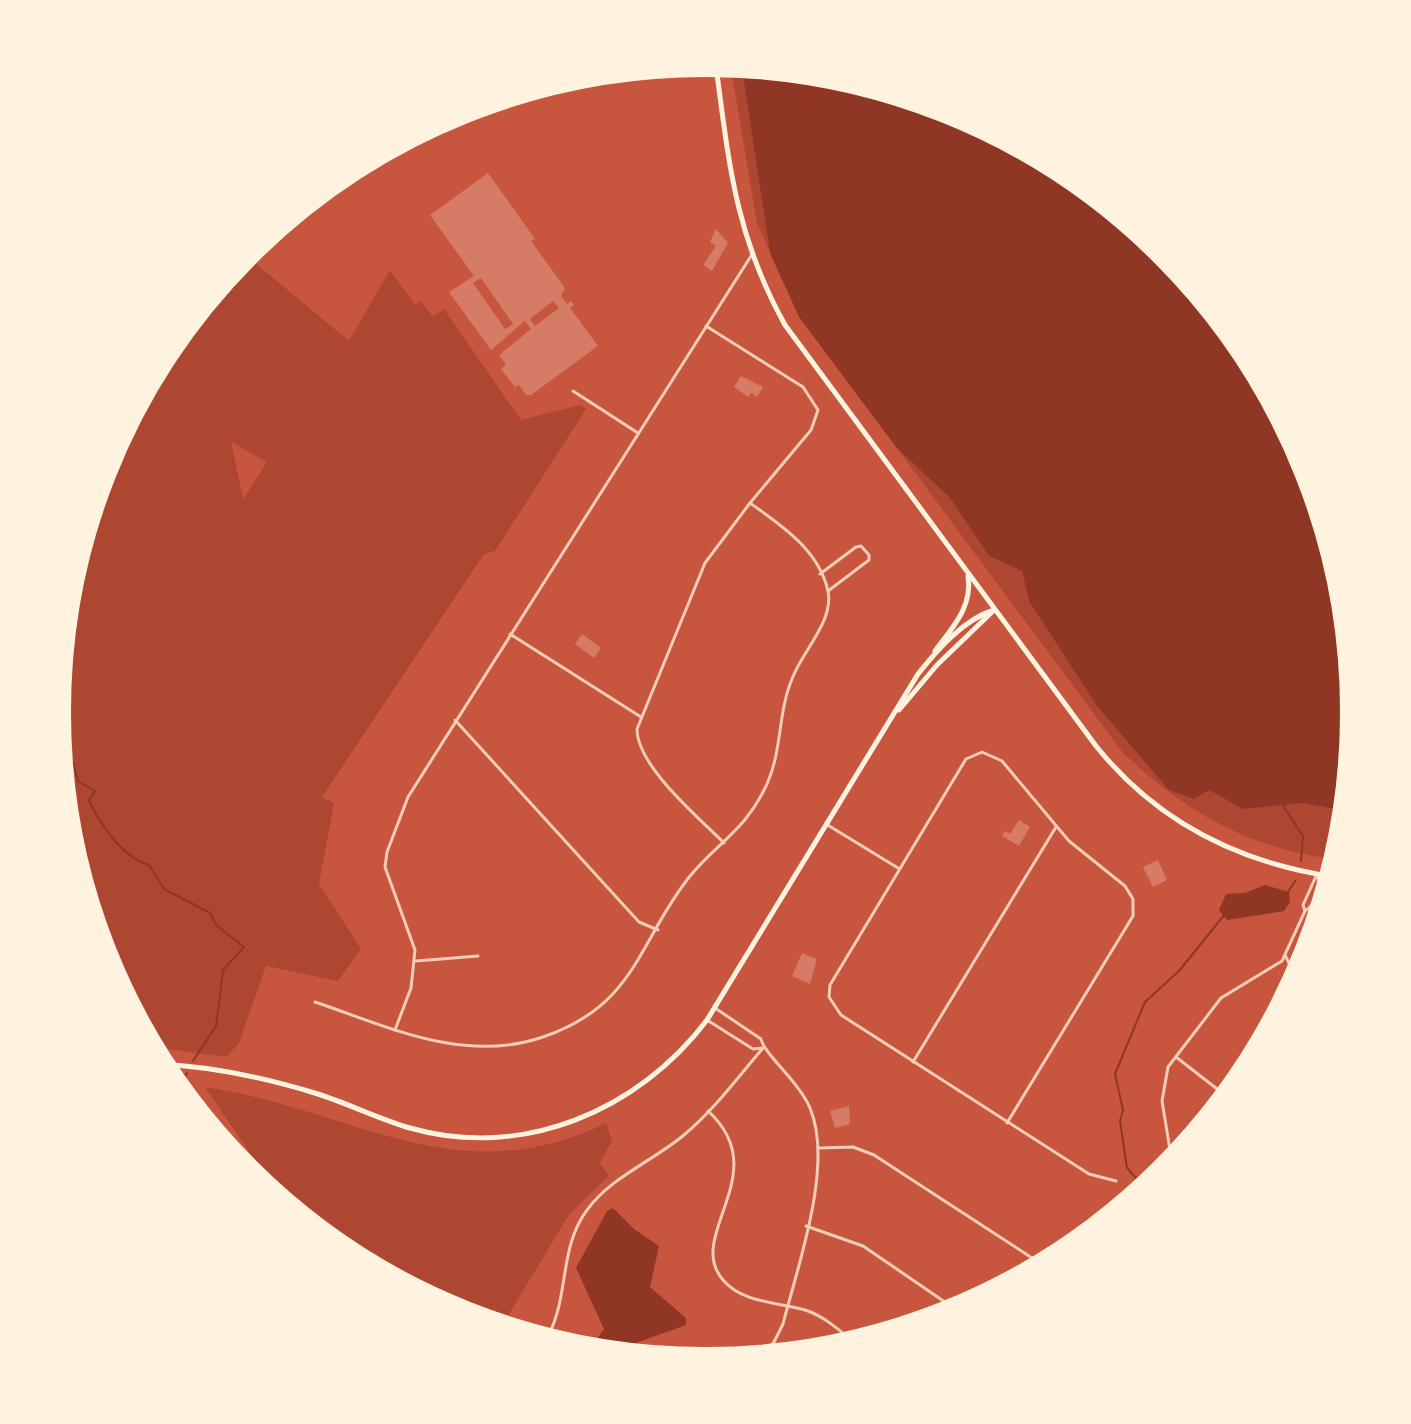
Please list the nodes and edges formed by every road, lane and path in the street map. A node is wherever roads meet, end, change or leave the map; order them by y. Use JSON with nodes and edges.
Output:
{"nodes":[{"id":1,"x":717,"y":73,"type":"edge"},
{"id":2,"x":751,"y":256,"type":"junction"},
{"id":3,"x":706,"y":326,"type":"junction"},
{"id":4,"x":573,"y":391,"type":"dead end"},
{"id":5,"x":638,"y":433,"type":"junction"},
{"id":6,"x":750,"y":503,"type":"junction"},
{"id":7,"x":820,"y":574,"type":"junction"},
{"id":8,"x":968,"y":575,"type":"junction"},
{"id":9,"x":828,"y":591,"type":"junction"},
{"id":10,"x":994,"y":610,"type":"junction"},
{"id":11,"x":510,"y":634,"type":"junction"},
{"id":12,"x":923,"y":667,"type":"junction"},
{"id":13,"x":897,"y":712,"type":"junction"},
{"id":14,"x":641,"y":717,"type":"junction"},
{"id":15,"x":455,"y":720,"type":"junction"},
{"id":16,"x":826,"y":824,"type":"junction"},
{"id":17,"x":1056,"y":827,"type":"junction"},
{"id":18,"x":724,"y":843,"type":"junction"},
{"id":19,"x":899,"y":869,"type":"junction"},
{"id":20,"x":1317,"y":874,"type":"junction"},
{"id":21,"x":1324,"y":875,"type":"edge"},
{"id":22,"x":1305,"y":911,"type":"junction"},
{"id":23,"x":658,"y":930,"type":"junction"},
{"id":24,"x":1285,"y":955,"type":"junction"},
{"id":25,"x":478,"y":956,"type":"dead end"},
{"id":26,"x":416,"y":961,"type":"junction"},
{"id":27,"x":1291,"y":968,"type":"edge"},
{"id":28,"x":315,"y":1002,"type":"dead end"},
{"id":29,"x":715,"y":1008,"type":"junction"},
{"id":30,"x":707,"y":1020,"type":"junction"},
{"id":31,"x":395,"y":1030,"type":"junction"},
{"id":32,"x":763,"y":1048,"type":"junction"},
{"id":33,"x":1176,"y":1057,"type":"junction"},
{"id":34,"x":913,"y":1062,"type":"junction"},
{"id":35,"x":173,"y":1066,"type":"edge"},
{"id":36,"x":1220,"y":1091,"type":"edge"},
{"id":37,"x":708,"y":1111,"type":"junction"},
{"id":38,"x":1007,"y":1123,"type":"junction"},
{"id":39,"x":819,"y":1148,"type":"junction"},
{"id":40,"x":1170,"y":1151,"type":"edge"},
{"id":41,"x":1116,"y":1181,"type":"dead end"},
{"id":42,"x":806,"y":1226,"type":"junction"},
{"id":43,"x":1035,"y":1260,"type":"edge"},
{"id":44,"x":948,"y":1304,"type":"edge"},
{"id":45,"x":787,"y":1307,"type":"junction"},
{"id":46,"x":549,"y":1332,"type":"edge"},
{"id":47,"x":845,"y":1336,"type":"edge"},
{"id":48,"x":767,"y":1348,"type":"edge"}],
"edges":[{"from":1,"to":2,"type":"main road"},
{"from":2,"to":3,"type":"street"},
{"from":2,"to":8,"type":"main road"},
{"from":3,"to":5,"type":"street"},
{"from":3,"to":6,"type":"street"},
{"from":4,"to":5,"type":"street"},
{"from":5,"to":11,"type":"street"},
{"from":6,"to":7,"type":"street"},
{"from":6,"to":14,"type":"street"},
{"from":7,"to":9,"type":"street"},
{"from":7,"to":9,"type":"street"},
{"from":8,"to":10,"type":"main road"},
{"from":8,"to":12,"type":"main road"},
{"from":9,"to":18,"type":"street"},
{"from":10,"to":12,"type":"main road"},
{"from":10,"to":13,"type":"main road"},
{"from":10,"to":20,"type":"main road"},
{"from":11,"to":14,"type":"street"},
{"from":11,"to":15,"type":"street"},
{"from":12,"to":13,"type":"main road"},
{"from":13,"to":16,"type":"main road"},
{"from":14,"to":18,"type":"street"},
{"from":15,"to":23,"type":"street"},
{"from":15,"to":26,"type":"street"},
{"from":16,"to":19,"type":"street"},
{"from":16,"to":29,"type":"main road"},
{"from":17,"to":19,"type":"street"},
{"from":17,"to":34,"type":"street"},
{"from":17,"to":38,"type":"street"},
{"from":18,"to":23,"type":"street"},
{"from":19,"to":34,"type":"street"},
{"from":20,"to":21,"type":"main road"},
{"from":20,"to":22,"type":"street"},
{"from":20,"to":22,"type":"street"},
{"from":22,"to":24,"type":"street"},
{"from":23,"to":31,"type":"street"},
{"from":24,"to":27,"type":"street"},
{"from":24,"to":33,"type":"street"},
{"from":25,"to":26,"type":"street"},
{"from":26,"to":31,"type":"street"},
{"from":28,"to":31,"type":"street"},
{"from":29,"to":30,"type":"main road"},
{"from":29,"to":32,"type":"street"},
{"from":30,"to":32,"type":"street"},
{"from":30,"to":35,"type":"main road"},
{"from":32,"to":37,"type":"street"},
{"from":32,"to":39,"type":"street"},
{"from":33,"to":36,"type":"street"},
{"from":33,"to":40,"type":"street"},
{"from":34,"to":38,"type":"street"},
{"from":37,"to":45,"type":"street"},
{"from":37,"to":46,"type":"street"},
{"from":38,"to":41,"type":"street"},
{"from":39,"to":42,"type":"street"},
{"from":39,"to":43,"type":"street"},
{"from":42,"to":44,"type":"street"},
{"from":42,"to":45,"type":"street"},
{"from":45,"to":47,"type":"street"},
{"from":45,"to":48,"type":"street"}]}
